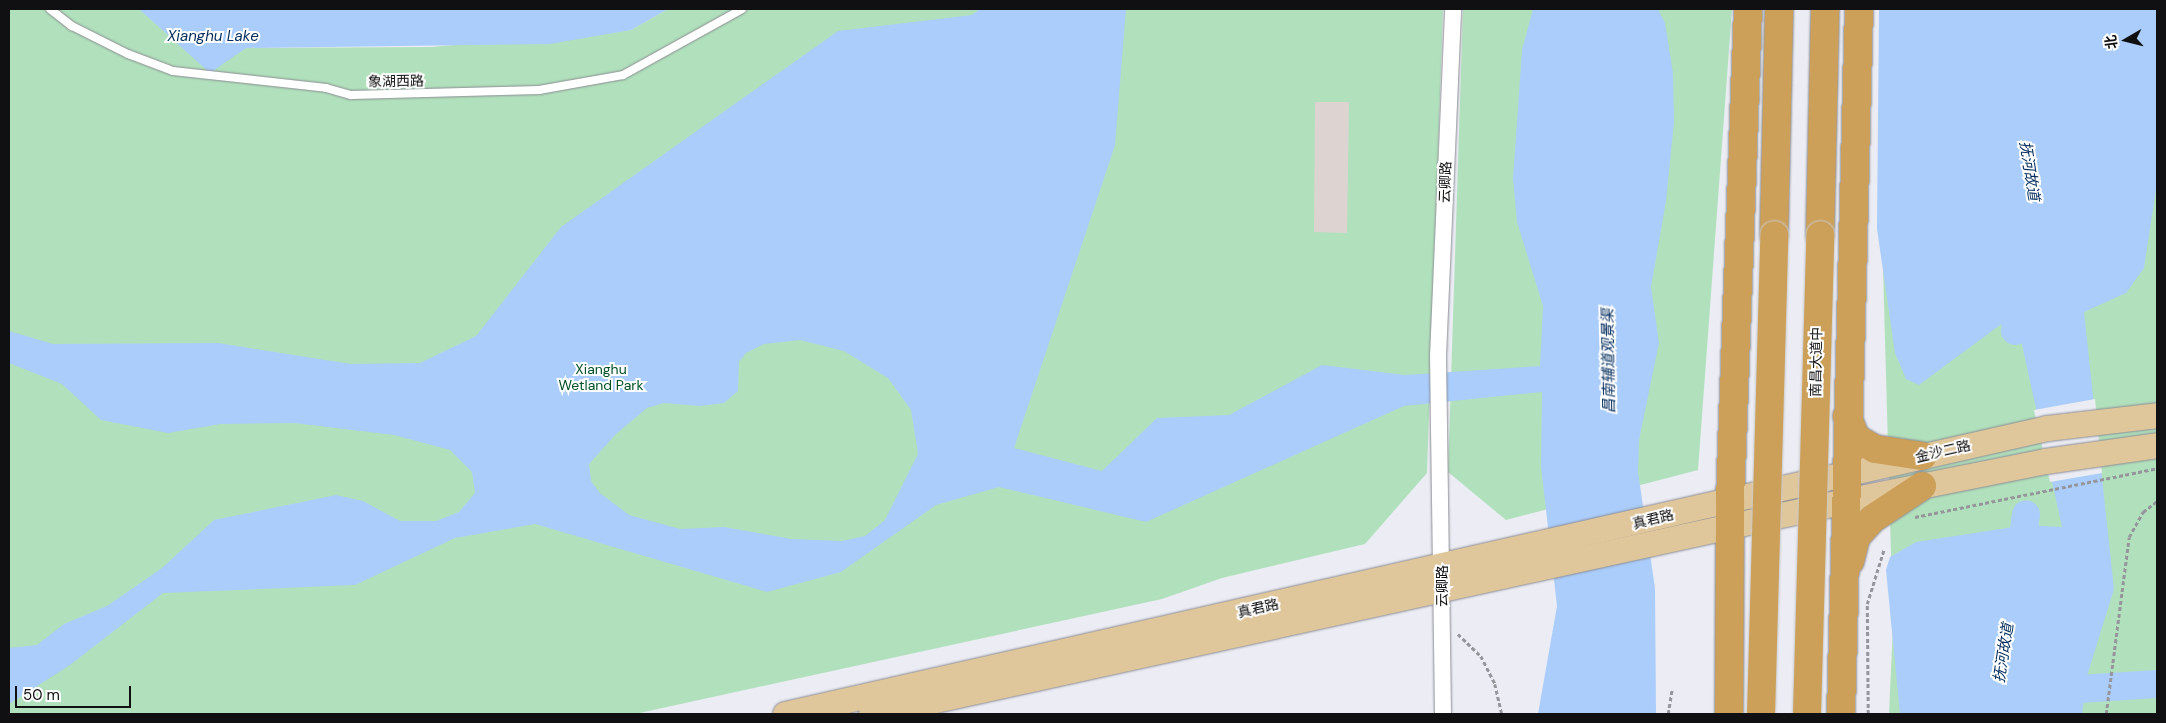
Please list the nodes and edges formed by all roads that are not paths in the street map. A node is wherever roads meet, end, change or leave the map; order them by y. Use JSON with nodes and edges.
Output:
{"nodes":[{"id":1,"x":50,"y":9,"type":"edge"},
{"id":2,"x":742,"y":9,"type":"edge"},
{"id":3,"x":1453,"y":9,"type":"edge"},
{"id":4,"x":1748,"y":9,"type":"edge"},
{"id":5,"x":1779,"y":9,"type":"edge"},
{"id":6,"x":1825,"y":9,"type":"edge"},
{"id":7,"x":1853,"y":9,"type":"edge"},
{"id":8,"x":1859,"y":9,"type":"edge"},
{"id":9,"x":1858,"y":46,"type":"junction"},
{"id":10,"x":2157,"y":415,"type":"edge"},
{"id":11,"x":1847,"y":416,"type":"junction"},
{"id":12,"x":2157,"y":445,"type":"edge"},
{"id":13,"x":1922,"y":456,"type":"junction"},
{"id":14,"x":1845,"y":473,"type":"junction"},
{"id":15,"x":1922,"y":486,"type":"junction"},
{"id":16,"x":1845,"y":501,"type":"junction"},
{"id":17,"x":1731,"y":513,"type":"junction"},
{"id":18,"x":1538,"y":558,"type":"junction"},
{"id":19,"x":1443,"y":566,"type":"junction"},
{"id":20,"x":1843,"y":587,"type":"junction"},
{"id":21,"x":1442,"y":591,"type":"junction"},
{"id":22,"x":785,"y":714,"type":"edge"},
{"id":23,"x":871,"y":714,"type":"edge"},
{"id":24,"x":1443,"y":714,"type":"edge"},
{"id":25,"x":1729,"y":714,"type":"edge"},
{"id":26,"x":1761,"y":714,"type":"edge"},
{"id":27,"x":1807,"y":714,"type":"edge"},
{"id":28,"x":1841,"y":714,"type":"edge"}],
"edges":[{"from":1,"to":2,"type":"lane","name":"象湖西路"},
{"from":3,"to":19,"type":"street","name":"云卿路"},
{"from":4,"to":17,"type":"highway"},
{"from":5,"to":26,"type":"highway","bridge":true},
{"from":6,"to":27,"type":"highway","name":"南昌大道中","bridge":true},
{"from":7,"to":9,"type":"highway"},
{"from":8,"to":9,"type":"highway"},
{"from":9,"to":11,"type":"highway"},
{"from":10,"to":13,"type":"main road","name":"金沙二路"},
{"from":11,"to":13,"type":"highway"},
{"from":11,"to":14,"type":"highway"},
{"from":12,"to":15,"type":"main road"},
{"from":13,"to":14,"type":"main road","name":"金沙二路"},
{"from":14,"to":16,"type":"highway"},
{"from":14,"to":17,"type":"main road","name":"金沙二路"},
{"from":15,"to":16,"type":"main road"},
{"from":15,"to":20,"type":"highway"},
{"from":16,"to":17,"type":"main road"},
{"from":16,"to":20,"type":"highway"},
{"from":17,"to":18,"type":"main road","name":"真君路"},
{"from":17,"to":18,"type":"main road","name":"真君路"},
{"from":17,"to":25,"type":"highway"},
{"from":18,"to":19,"type":"main road","name":"真君路"},
{"from":18,"to":21,"type":"main road","name":"真君路"},
{"from":19,"to":21,"type":"street","name":"云卿路"},
{"from":19,"to":22,"type":"main road","name":"真君路"},
{"from":20,"to":28,"type":"highway"},
{"from":21,"to":23,"type":"main road","name":"真君路"},
{"from":21,"to":24,"type":"street","name":"云卿路"}]}
